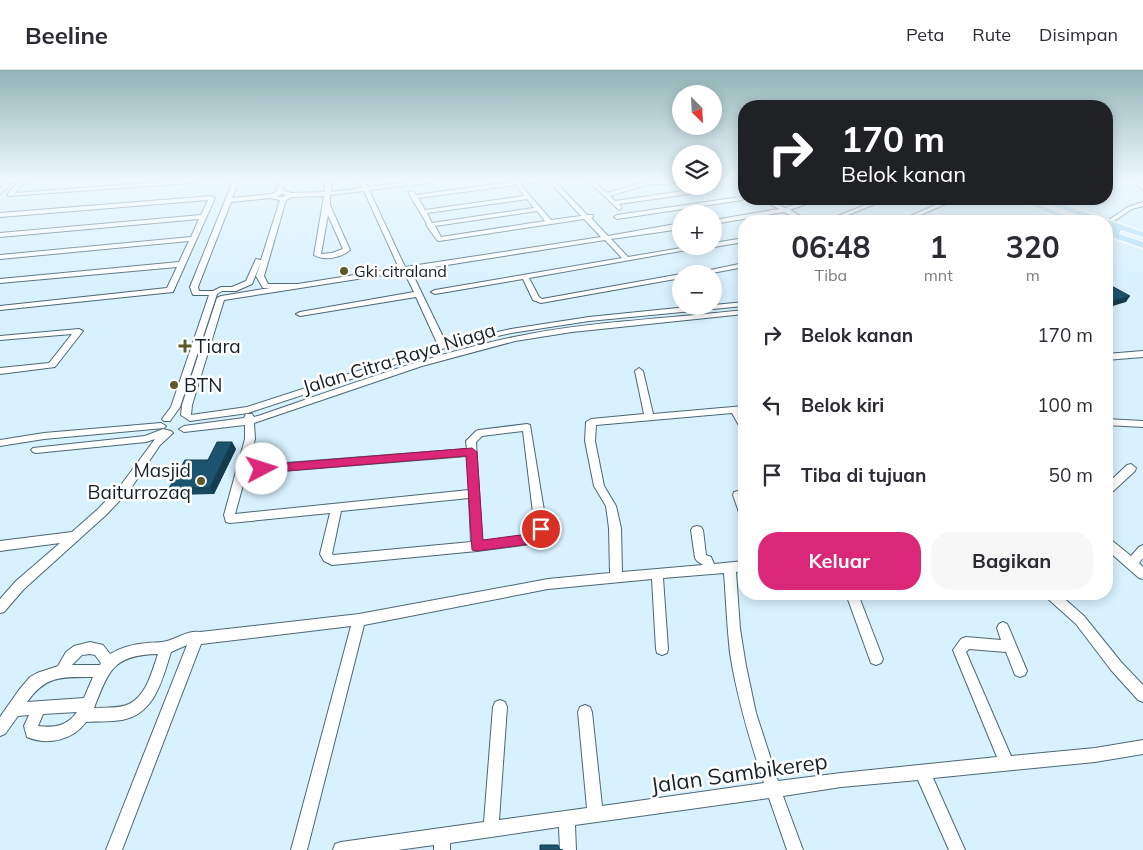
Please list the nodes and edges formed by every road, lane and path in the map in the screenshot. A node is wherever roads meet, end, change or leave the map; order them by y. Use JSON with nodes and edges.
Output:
{"nodes":[{"id":1,"x":199,"y":217,"type":"edge"},
{"id":2,"x":204,"y":217,"type":"edge"},
{"id":3,"x":222,"y":217,"type":"edge"},
{"id":4,"x":274,"y":217,"type":"edge"},
{"id":5,"x":275,"y":217,"type":"edge"},
{"id":6,"x":325,"y":217,"type":"edge"},
{"id":7,"x":331,"y":217,"type":"edge"},
{"id":8,"x":381,"y":217,"type":"edge"},
{"id":9,"x":425,"y":217,"type":"edge"},
{"id":10,"x":481,"y":217,"type":"edge"},
{"id":11,"x":545,"y":217,"type":"edge"},
{"id":12,"x":587,"y":217,"type":"edge"},
{"id":13,"x":590,"y":217,"type":"edge"},
{"id":14,"x":1120,"y":217,"type":"edge"},
{"id":15,"x":550,"y":223,"type":"junction"},
{"id":16,"x":1113,"y":224,"type":"junction"},
{"id":17,"x":429,"y":225,"type":"junction"},
{"id":18,"x":672,"y":227,"type":"edge"},
{"id":19,"x":1113,"y":231,"type":"edge"},
{"id":20,"x":1113,"y":234,"type":"edge"},
{"id":21,"x":0,"y":235,"type":"edge"},
{"id":22,"x":1143,"y":235,"type":"edge"},
{"id":23,"x":605,"y":238,"type":"junction"},
{"id":24,"x":192,"y":239,"type":"junction"},
{"id":25,"x":738,"y":241,"type":"edge"},
{"id":26,"x":722,"y":244,"type":"edge"},
{"id":27,"x":1143,"y":245,"type":"edge"},
{"id":28,"x":672,"y":252,"type":"edge"},
{"id":29,"x":0,"y":257,"type":"edge"},
{"id":30,"x":627,"y":260,"type":"junction"},
{"id":31,"x":182,"y":264,"type":"junction"},
{"id":32,"x":738,"y":266,"type":"edge"},
{"id":33,"x":722,"y":269,"type":"edge"},
{"id":34,"x":405,"y":270,"type":"junction"},
{"id":35,"x":525,"y":277,"type":"junction"},
{"id":36,"x":672,"y":278,"type":"edge"},
{"id":37,"x":0,"y":281,"type":"edge"},
{"id":38,"x":270,"y":288,"type":"junction"},
{"id":39,"x":233,"y":289,"type":"junction"},
{"id":40,"x":435,"y":292,"type":"dead end"},
{"id":41,"x":214,"y":293,"type":"junction"},
{"id":42,"x":418,"y":294,"type":"junction"},
{"id":43,"x":738,"y":305,"type":"edge"},
{"id":44,"x":0,"y":308,"type":"edge"},
{"id":45,"x":738,"y":312,"type":"edge"},
{"id":46,"x":300,"y":314,"type":"dead end"},
{"id":47,"x":564,"y":326,"type":"junction"},
{"id":48,"x":0,"y":338,"type":"edge"},
{"id":49,"x":443,"y":346,"type":"junction"},
{"id":50,"x":1143,"y":354,"type":"edge"},
{"id":51,"x":1113,"y":356,"type":"edge"},
{"id":52,"x":0,"y":371,"type":"edge"},
{"id":53,"x":639,"y":371,"type":"dead end"},
{"id":54,"x":348,"y":376,"type":"junction"},
{"id":55,"x":355,"y":385,"type":"junction"},
{"id":56,"x":738,"y":409,"type":"edge"},
{"id":57,"x":248,"y":410,"type":"junction"},
{"id":58,"x":188,"y":416,"type":"junction"},
{"id":59,"x":649,"y":416,"type":"junction"},
{"id":60,"x":250,"y":421,"type":"junction"},
{"id":61,"x":1113,"y":422,"type":"edge"},
{"id":62,"x":1143,"y":424,"type":"edge"},
{"id":63,"x":164,"y":427,"type":"junction"},
{"id":64,"x":184,"y":428,"type":"junction"},
{"id":65,"x":44,"y":436,"type":"junction"},
{"id":66,"x":0,"y":443,"type":"edge"},
{"id":67,"x":472,"y":452,"type":"junction"},
{"id":68,"x":1131,"y":468,"type":"dead end"},
{"id":69,"x":243,"y":470,"type":"junction"},
{"id":70,"x":1113,"y":485,"type":"edge"},
{"id":71,"x":474,"y":492,"type":"junction"},
{"id":72,"x":336,"y":508,"type":"junction"},
{"id":73,"x":696,"y":530,"type":"dead end"},
{"id":74,"x":76,"y":536,"type":"junction"},
{"id":75,"x":0,"y":546,"type":"edge"},
{"id":76,"x":477,"y":546,"type":"junction"},
{"id":77,"x":1113,"y":548,"type":"edge"},
{"id":78,"x":1143,"y":550,"type":"edge"},
{"id":79,"x":1131,"y":564,"type":"junction"},
{"id":80,"x":738,"y":566,"type":"edge"},
{"id":81,"x":730,"y":567,"type":"junction"},
{"id":82,"x":710,"y":568,"type":"junction"},
{"id":83,"x":657,"y":573,"type":"junction"},
{"id":84,"x":1143,"y":574,"type":"edge"},
{"id":85,"x":616,"y":577,"type":"junction"},
{"id":86,"x":854,"y":600,"type":"edge"},
{"id":87,"x":1058,"y":600,"type":"edge"},
{"id":88,"x":0,"y":608,"type":"edge"},
{"id":89,"x":359,"y":620,"type":"junction"},
{"id":90,"x":1003,"y":628,"type":"dead end"},
{"id":91,"x":198,"y":637,"type":"junction"},
{"id":92,"x":1009,"y":646,"type":"junction"},
{"id":93,"x":166,"y":648,"type":"junction"},
{"id":94,"x":662,"y":648,"type":"dead end"},
{"id":95,"x":876,"y":659,"type":"dead end"},
{"id":96,"x":106,"y":667,"type":"junction"},
{"id":97,"x":1020,"y":671,"type":"dead end"},
{"id":98,"x":61,"y":673,"type":"junction"},
{"id":99,"x":1143,"y":695,"type":"edge"},
{"id":100,"x":500,"y":707,"type":"dead end"},
{"id":101,"x":38,"y":708,"type":"junction"},
{"id":102,"x":14,"y":709,"type":"junction"},
{"id":103,"x":86,"y":710,"type":"junction"},
{"id":104,"x":585,"y":712,"type":"dead end"},
{"id":105,"x":0,"y":729,"type":"edge"},
{"id":106,"x":1143,"y":747,"type":"edge"},
{"id":107,"x":1007,"y":763,"type":"junction"},
{"id":108,"x":922,"y":772,"type":"junction"},
{"id":109,"x":774,"y":790,"type":"junction"},
{"id":110,"x":595,"y":815,"type":"junction"},
{"id":111,"x":566,"y":819,"type":"junction"},
{"id":112,"x":491,"y":827,"type":"junction"},
{"id":113,"x":442,"y":843,"type":"edge"},
{"id":114,"x":114,"y":850,"type":"edge"},
{"id":115,"x":299,"y":850,"type":"edge"},
{"id":116,"x":341,"y":850,"type":"edge"},
{"id":117,"x":568,"y":850,"type":"edge"},
{"id":118,"x":795,"y":850,"type":"edge"},
{"id":119,"x":956,"y":850,"type":"edge"}],
"edges":[{"from":1,"to":21,"type":"street"},
{"from":2,"to":24,"type":"street"},
{"from":3,"to":41,"type":"street"},
{"from":4,"to":39,"type":"street"},
{"from":5,"to":38,"type":"street"},
{"from":6,"to":7,"type":"street"},
{"from":8,"to":34,"type":"street"},
{"from":9,"to":17,"type":"street"},
{"from":10,"to":17,"type":"street"},
{"from":11,"to":15,"type":"street"},
{"from":12,"to":15,"type":"street"},
{"from":13,"to":23,"type":"street"},
{"from":14,"to":16,"type":"street"},
{"from":15,"to":17,"type":"street"},
{"from":16,"to":19,"type":"main road"},
{"from":16,"to":22,"type":"main road"},
{"from":18,"to":23,"type":"street"},
{"from":20,"to":27,"type":"main road"},
{"from":23,"to":30,"type":"street"},
{"from":23,"to":34,"type":"street"},
{"from":24,"to":29,"type":"street"},
{"from":24,"to":31,"type":"street"},
{"from":25,"to":26,"type":"street"},
{"from":28,"to":30,"type":"street"},
{"from":30,"to":35,"type":"street"},
{"from":31,"to":37,"type":"street"},
{"from":31,"to":44,"type":"street"},
{"from":32,"to":33,"type":"street"},
{"from":34,"to":38,"type":"street"},
{"from":34,"to":42,"type":"street"},
{"from":35,"to":36,"type":"street"},
{"from":35,"to":40,"type":"street"},
{"from":38,"to":39,"type":"street"},
{"from":38,"to":58,"type":"street"},
{"from":39,"to":41,"type":"street"},
{"from":41,"to":63,"type":"street"},
{"from":42,"to":46,"type":"street"},
{"from":42,"to":49,"type":"street"},
{"from":43,"to":47,"type":"street","name":"Jalan Citra Raya Niaga"},
{"from":45,"to":47,"type":"street","name":"Jalan Citra Raya Niaga"},
{"from":47,"to":49,"type":"street","name":"Jalan Citra Raya Niaga"},
{"from":47,"to":55,"type":"street","name":"Jalan Citra Raya Niaga"},
{"from":48,"to":52,"type":"street"},
{"from":49,"to":54,"type":"street","name":"Jalan Citra Raya Niaga"},
{"from":50,"to":51,"type":"street"},
{"from":53,"to":59,"type":"street"},
{"from":54,"to":55,"type":"street"},
{"from":54,"to":57,"type":"street","name":"Jalan Citra Raya Niaga"},
{"from":55,"to":60,"type":"street","name":"Jalan Citra Raya Niaga"},
{"from":56,"to":59,"type":"street"},
{"from":57,"to":58,"type":"street","name":"Jalan Citra Raya Niaga"},
{"from":57,"to":60,"type":"street"},
{"from":58,"to":63,"type":"street","name":"Jalan Citra Raya Niaga"},
{"from":58,"to":64,"type":"street"},
{"from":59,"to":85,"type":"street"},
{"from":60,"to":64,"type":"street","name":"Jalan Citra Raya Niaga"},
{"from":60,"to":69,"type":"street"},
{"from":61,"to":62,"type":"street"},
{"from":63,"to":64,"type":"street","name":"Jalan Citra Raya Niaga"},
{"from":63,"to":65,"type":"street"},
{"from":63,"to":65,"type":"street"},
{"from":63,"to":74,"type":"street"},
{"from":65,"to":66,"type":"street"},
{"from":67,"to":69,"type":"street"},
{"from":67,"to":71,"type":"street"},
{"from":67,"to":76,"type":"street"},
{"from":68,"to":70,"type":"street"},
{"from":69,"to":72,"type":"street"},
{"from":71,"to":72,"type":"street"},
{"from":71,"to":76,"type":"street"},
{"from":72,"to":76,"type":"street"},
{"from":73,"to":82,"type":"street"},
{"from":74,"to":75,"type":"street"},
{"from":74,"to":88,"type":"street"},
{"from":77,"to":79,"type":"street"},
{"from":78,"to":79,"type":"street"},
{"from":79,"to":84,"type":"street"},
{"from":80,"to":81,"type":"street"},
{"from":81,"to":82,"type":"street"},
{"from":81,"to":109,"type":"street"},
{"from":82,"to":83,"type":"street"},
{"from":83,"to":85,"type":"street"},
{"from":83,"to":94,"type":"street"},
{"from":85,"to":89,"type":"street"},
{"from":86,"to":95,"type":"street"},
{"from":87,"to":99,"type":"street"},
{"from":89,"to":91,"type":"street"},
{"from":89,"to":115,"type":"street"},
{"from":90,"to":92,"type":"street"},
{"from":91,"to":93,"type":"street"},
{"from":91,"to":114,"type":"street"},
{"from":92,"to":97,"type":"street"},
{"from":92,"to":107,"type":"street"},
{"from":93,"to":96,"type":"street"},
{"from":93,"to":103,"type":"street"},
{"from":96,"to":98,"type":"street"},
{"from":96,"to":98,"type":"street"},
{"from":96,"to":103,"type":"street"},
{"from":98,"to":102,"type":"street"},
{"from":100,"to":112,"type":"street"},
{"from":101,"to":102,"type":"street"},
{"from":101,"to":103,"type":"street"},
{"from":101,"to":103,"type":"street"},
{"from":102,"to":105,"type":"street"},
{"from":104,"to":110,"type":"street"},
{"from":106,"to":107,"type":"street","name":"Jalan Sambikerep"},
{"from":107,"to":108,"type":"street","name":"Jalan Sambikerep"},
{"from":108,"to":109,"type":"street","name":"Jalan Sambikerep"},
{"from":108,"to":119,"type":"street"},
{"from":109,"to":110,"type":"street","name":"Jalan Sambikerep"},
{"from":109,"to":118,"type":"street"},
{"from":110,"to":111,"type":"street","name":"Jalan Sambikerep"},
{"from":111,"to":112,"type":"street","name":"Jalan Sambikerep"},
{"from":111,"to":117,"type":"street"},
{"from":112,"to":113,"type":"street","name":"Jalan Sambikerep"},
{"from":113,"to":116,"type":"street","name":"Jalan Sambikerep"}]}
